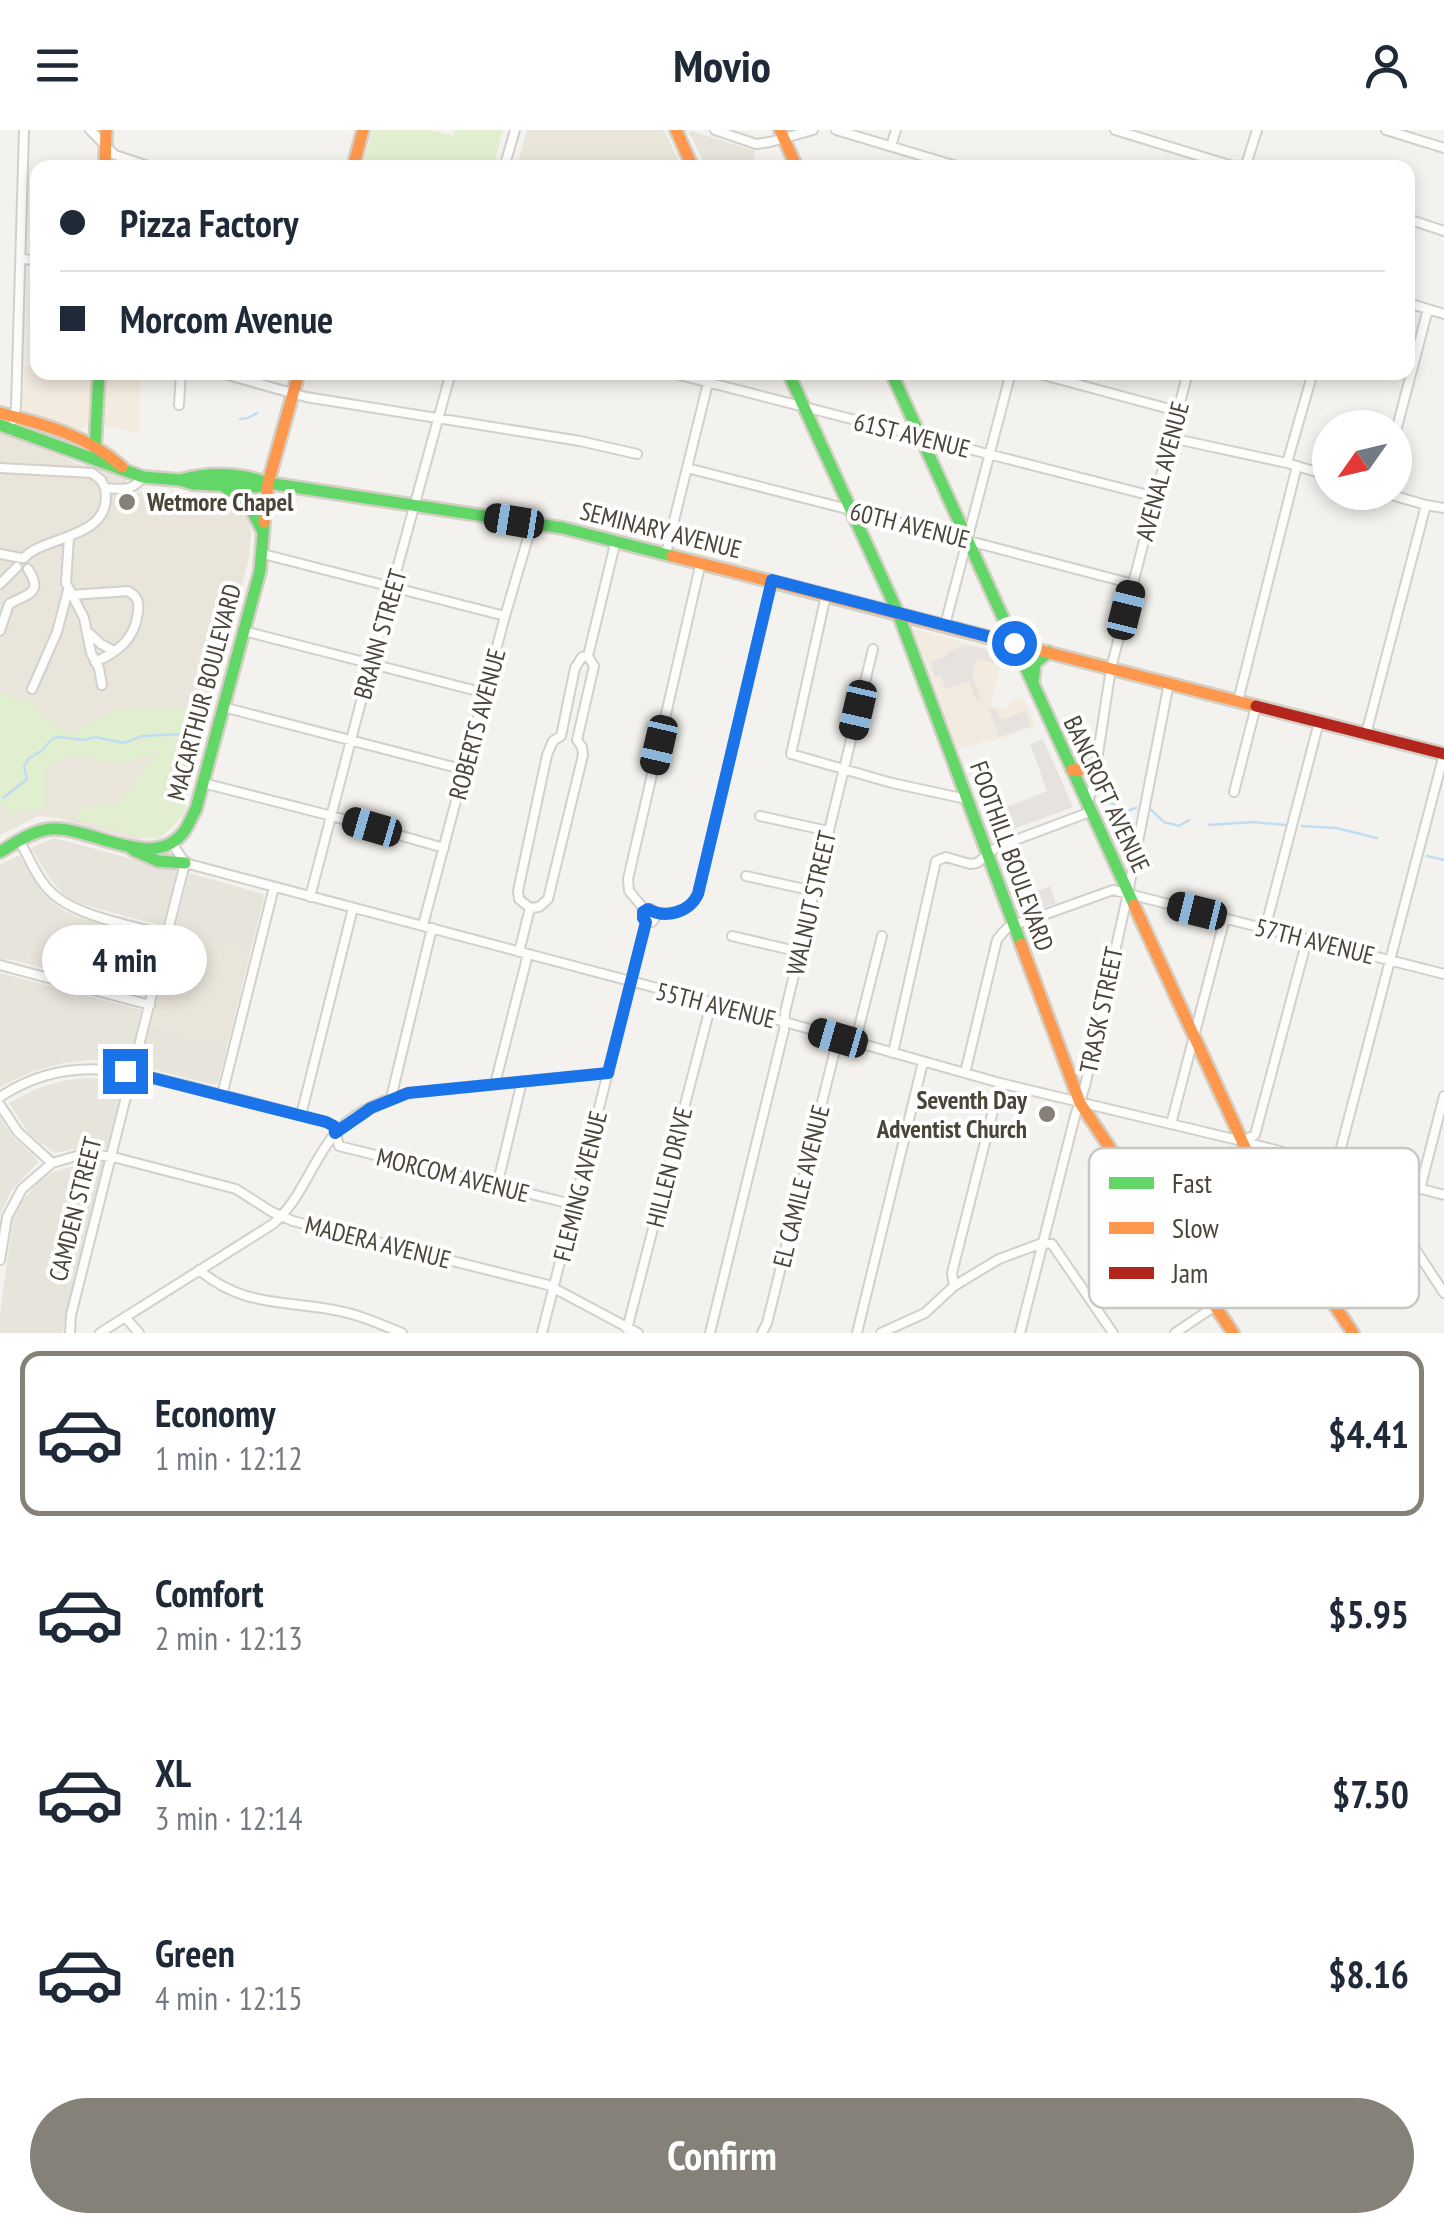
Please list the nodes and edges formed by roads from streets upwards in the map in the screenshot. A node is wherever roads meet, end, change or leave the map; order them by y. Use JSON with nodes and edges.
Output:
{"nodes":[{"id":1,"x":24,"y":130,"type":"edge"},
{"id":2,"x":90,"y":130,"type":"edge"},
{"id":3,"x":106,"y":130,"type":"edge"},
{"id":4,"x":363,"y":130,"type":"edge"},
{"id":5,"x":514,"y":130,"type":"edge"},
{"id":6,"x":676,"y":130,"type":"edge"},
{"id":7,"x":715,"y":130,"type":"edge"},
{"id":8,"x":814,"y":130,"type":"edge"},
{"id":9,"x":836,"y":130,"type":"edge"},
{"id":10,"x":896,"y":130,"type":"edge"},
{"id":11,"x":1115,"y":130,"type":"edge"},
{"id":12,"x":1257,"y":130,"type":"edge"},
{"id":13,"x":1386,"y":130,"type":"edge"},
{"id":14,"x":782,"y":134,"type":"edge"},
{"id":15,"x":106,"y":146,"type":"junction"},
{"id":16,"x":891,"y":146,"type":"junction"},
{"id":17,"x":1444,"y":148,"type":"edge"},
{"id":18,"x":105,"y":160,"type":"edge"},
{"id":19,"x":129,"y":160,"type":"edge"},
{"id":20,"x":355,"y":160,"type":"edge"},
{"id":21,"x":506,"y":160,"type":"edge"},
{"id":22,"x":689,"y":160,"type":"edge"},
{"id":23,"x":793,"y":160,"type":"edge"},
{"id":24,"x":936,"y":160,"type":"edge"},
{"id":25,"x":1215,"y":160,"type":"edge"},
{"id":26,"x":1245,"y":160,"type":"edge"},
{"id":27,"x":1415,"y":222,"type":"edge"},
{"id":28,"x":1444,"y":231,"type":"edge"},
{"id":29,"x":21,"y":259,"type":"junction"},
{"id":30,"x":30,"y":260,"type":"edge"},
{"id":31,"x":1415,"y":305,"type":"edge"},
{"id":32,"x":1428,"y":309,"type":"junction"},
{"id":33,"x":1444,"y":314,"type":"edge"},
{"id":34,"x":1415,"y":359,"type":"edge"},
{"id":35,"x":98,"y":380,"type":"edge"},
{"id":36,"x":181,"y":380,"type":"edge"},
{"id":37,"x":243,"y":380,"type":"edge"},
{"id":38,"x":297,"y":380,"type":"edge"},
{"id":39,"x":448,"y":380,"type":"edge"},
{"id":40,"x":697,"y":380,"type":"edge"},
{"id":41,"x":792,"y":380,"type":"edge"},
{"id":42,"x":895,"y":380,"type":"edge"},
{"id":43,"x":1008,"y":380,"type":"edge"},
{"id":44,"x":1062,"y":380,"type":"edge"},
{"id":45,"x":1186,"y":380,"type":"edge"},
{"id":46,"x":1310,"y":380,"type":"edge"},
{"id":47,"x":1409,"y":380,"type":"edge"},
{"id":48,"x":708,"y":383,"type":"junction"},
{"id":49,"x":293,"y":395,"type":"junction"},
{"id":50,"x":179,"y":405,"type":"dead end"},
{"id":51,"x":803,"y":406,"type":"junction"},
{"id":52,"x":1402,"y":410,"type":"edge"},
{"id":53,"x":1177,"y":411,"type":"junction"},
{"id":54,"x":0,"y":413,"type":"edge"},
{"id":55,"x":438,"y":419,"type":"junction"},
{"id":56,"x":8,"y":424,"type":"edge"},
{"id":57,"x":921,"y":438,"type":"junction"},
{"id":58,"x":1171,"y":438,"type":"junction"},
{"id":59,"x":94,"y":445,"type":"junction"},
{"id":60,"x":76,"y":453,"type":"junction"},
{"id":61,"x":637,"y":454,"type":"dead end"},
{"id":62,"x":990,"y":455,"type":"junction"},
{"id":63,"x":105,"y":463,"type":"junction"},
{"id":64,"x":1292,"y":464,"type":"junction"},
{"id":65,"x":0,"y":468,"type":"edge"},
{"id":66,"x":687,"y":468,"type":"junction"},
{"id":67,"x":124,"y":469,"type":"junction"},
{"id":68,"x":1312,"y":470,"type":"edge"},
{"id":69,"x":143,"y":477,"type":"junction"},
{"id":70,"x":180,"y":480,"type":"junction"},
{"id":71,"x":268,"y":483,"type":"junction"},
{"id":72,"x":222,"y":486,"type":"junction"},
{"id":73,"x":105,"y":488,"type":"junction"},
{"id":74,"x":1156,"y":497,"type":"junction"},
{"id":75,"x":1412,"y":501,"type":"edge"},
{"id":76,"x":415,"y":505,"type":"junction"},
{"id":77,"x":1426,"y":505,"type":"junction"},
{"id":78,"x":1444,"y":508,"type":"edge"},
{"id":79,"x":852,"y":512,"type":"junction"},
{"id":80,"x":532,"y":524,"type":"junction"},
{"id":81,"x":70,"y":538,"type":"junction"},
{"id":82,"x":264,"y":538,"type":"junction"},
{"id":83,"x":966,"y":539,"type":"junction"},
{"id":84,"x":616,"y":540,"type":"junction"},
{"id":85,"x":666,"y":553,"type":"junction"},
{"id":86,"x":0,"y":554,"type":"edge"},
{"id":87,"x":263,"y":554,"type":"junction"},
{"id":88,"x":21,"y":561,"type":"junction"},
{"id":89,"x":701,"y":562,"type":"junction"},
{"id":90,"x":772,"y":580,"type":"junction"},
{"id":91,"x":0,"y":584,"type":"edge"},
{"id":92,"x":1132,"y":584,"type":"junction"},
{"id":93,"x":886,"y":586,"type":"junction"},
{"id":94,"x":392,"y":587,"type":"junction"},
{"id":95,"x":70,"y":592,"type":"junction"},
{"id":96,"x":826,"y":594,"type":"junction"},
{"id":97,"x":870,"y":606,"type":"junction"},
{"id":98,"x":898,"y":613,"type":"junction"},
{"id":99,"x":505,"y":616,"type":"junction"},
{"id":100,"x":944,"y":625,"type":"junction"},
{"id":101,"x":0,"y":631,"type":"edge"},
{"id":102,"x":88,"y":632,"type":"junction"},
{"id":103,"x":244,"y":632,"type":"junction"},
{"id":104,"x":1014,"y":643,"type":"junction"},
{"id":105,"x":872,"y":649,"type":"dead end"},
{"id":106,"x":114,"y":652,"type":"junction"},
{"id":107,"x":1049,"y":652,"type":"junction"},
{"id":108,"x":588,"y":656,"type":"junction"},
{"id":109,"x":94,"y":662,"type":"junction"},
{"id":110,"x":371,"y":663,"type":"junction"},
{"id":111,"x":1111,"y":668,"type":"junction"},
{"id":112,"x":1169,"y":683,"type":"junction"},
{"id":113,"x":102,"y":684,"type":"dead end"},
{"id":114,"x":1033,"y":686,"type":"junction"},
{"id":115,"x":32,"y":689,"type":"dead end"},
{"id":116,"x":484,"y":692,"type":"junction"},
{"id":117,"x":570,"y":697,"type":"junction"},
{"id":118,"x":586,"y":700,"type":"junction"},
{"id":119,"x":1238,"y":701,"type":"junction"},
{"id":120,"x":1256,"y":706,"type":"junction"},
{"id":121,"x":223,"y":707,"type":"junction"},
{"id":122,"x":1320,"y":722,"type":"junction"},
{"id":123,"x":1366,"y":734,"type":"junction"},
{"id":124,"x":561,"y":736,"type":"junction"},
{"id":125,"x":577,"y":740,"type":"junction"},
{"id":126,"x":350,"y":742,"type":"junction"},
{"id":127,"x":1444,"y":754,"type":"edge"},
{"id":128,"x":1096,"y":764,"type":"junction"},
{"id":129,"x":465,"y":770,"type":"junction"},
{"id":130,"x":844,"y":770,"type":"junction"},
{"id":131,"x":1072,"y":770,"type":"junction"},
{"id":132,"x":203,"y":783,"type":"junction"},
{"id":133,"x":1234,"y":792,"type":"dead end"},
{"id":134,"x":966,"y":799,"type":"junction"},
{"id":135,"x":1089,"y":808,"type":"junction"},
{"id":136,"x":332,"y":816,"type":"junction"},
{"id":137,"x":760,"y":816,"type":"dead end"},
{"id":138,"x":828,"y":831,"type":"junction"},
{"id":139,"x":20,"y":842,"type":"junction"},
{"id":140,"x":172,"y":844,"type":"junction"},
{"id":141,"x":130,"y":847,"type":"junction"},
{"id":142,"x":444,"y":848,"type":"junction"},
{"id":143,"x":0,"y":852,"type":"edge"},
{"id":144,"x":987,"y":854,"type":"junction"},
{"id":145,"x":185,"y":863,"type":"junction"},
{"id":146,"x":746,"y":876,"type":"dead end"},
{"id":147,"x":274,"y":887,"type":"junction"},
{"id":148,"x":814,"y":891,"type":"junction"},
{"id":149,"x":1128,"y":894,"type":"junction"},
{"id":150,"x":310,"y":897,"type":"junction"},
{"id":151,"x":353,"y":908,"type":"junction"},
{"id":152,"x":530,"y":908,"type":"junction"},
{"id":153,"x":645,"y":910,"type":"junction"},
{"id":154,"x":656,"y":914,"type":"junction"},
{"id":155,"x":1225,"y":918,"type":"junction"},
{"id":156,"x":646,"y":922,"type":"junction"},
{"id":157,"x":1013,"y":923,"type":"junction"},
{"id":158,"x":428,"y":927,"type":"junction"},
{"id":159,"x":1266,"y":929,"type":"junction"},
{"id":160,"x":168,"y":935,"type":"junction"},
{"id":161,"x":732,"y":936,"type":"dead end"},
{"id":162,"x":882,"y":936,"type":"dead end"},
{"id":163,"x":1307,"y":940,"type":"junction"},
{"id":164,"x":800,"y":952,"type":"junction"},
{"id":165,"x":523,"y":953,"type":"junction"},
{"id":166,"x":1391,"y":960,"type":"junction"},
{"id":167,"x":0,"y":965,"type":"edge"},
{"id":168,"x":1444,"y":974,"type":"edge"},
{"id":169,"x":631,"y":983,"type":"junction"},
{"id":170,"x":150,"y":1004,"type":"junction"},
{"id":171,"x":711,"y":1004,"type":"junction"},
{"id":172,"x":785,"y":1022,"type":"junction"},
{"id":173,"x":838,"y":1038,"type":"junction"},
{"id":174,"x":1195,"y":1040,"type":"junction"},
{"id":175,"x":856,"y":1042,"type":"junction"},
{"id":176,"x":893,"y":1053,"type":"junction"},
{"id":177,"x":923,"y":1062,"type":"junction"},
{"id":178,"x":133,"y":1072,"type":"junction"},
{"id":179,"x":608,"y":1073,"type":"junction"},
{"id":180,"x":965,"y":1073,"type":"junction"},
{"id":181,"x":522,"y":1081,"type":"junction"},
{"id":182,"x":1000,"y":1083,"type":"junction"},
{"id":183,"x":495,"y":1084,"type":"junction"},
{"id":184,"x":222,"y":1095,"type":"junction"},
{"id":185,"x":1444,"y":1096,"type":"edge"},
{"id":186,"x":0,"y":1097,"type":"edge"},
{"id":187,"x":391,"y":1098,"type":"junction"},
{"id":188,"x":1080,"y":1103,"type":"junction"},
{"id":189,"x":0,"y":1105,"type":"edge"},
{"id":190,"x":301,"y":1115,"type":"junction"},
{"id":191,"x":1171,"y":1124,"type":"junction"},
{"id":192,"x":335,"y":1133,"type":"junction"},
{"id":193,"x":1242,"y":1141,"type":"junction"},
{"id":194,"x":1110,"y":1148,"type":"edge"},
{"id":195,"x":1245,"y":1148,"type":"edge"},
{"id":196,"x":1267,"y":1148,"type":"edge"},
{"id":197,"x":1341,"y":1148,"type":"edge"},
{"id":198,"x":111,"y":1157,"type":"junction"},
{"id":199,"x":52,"y":1164,"type":"junction"},
{"id":200,"x":497,"y":1186,"type":"junction"},
{"id":201,"x":1420,"y":1189,"type":"joint"},
{"id":202,"x":1444,"y":1195,"type":"edge"},
{"id":203,"x":575,"y":1206,"type":"junction"},
{"id":204,"x":282,"y":1216,"type":"junction"},
{"id":205,"x":1042,"y":1243,"type":"junction"},
{"id":206,"x":1419,"y":1255,"type":"edge"},
{"id":207,"x":0,"y":1260,"type":"edge"},
{"id":208,"x":200,"y":1270,"type":"junction"},
{"id":209,"x":954,"y":1286,"type":"junction"},
{"id":210,"x":554,"y":1288,"type":"junction"},
{"id":211,"x":1444,"y":1293,"type":"edge"},
{"id":212,"x":1089,"y":1298,"type":"edge"},
{"id":213,"x":1096,"y":1308,"type":"edge"},
{"id":214,"x":1212,"y":1308,"type":"edge"},
{"id":215,"x":1216,"y":1308,"type":"edge"},
{"id":216,"x":1336,"y":1308,"type":"edge"},
{"id":217,"x":125,"y":1318,"type":"junction"},
{"id":218,"x":628,"y":1328,"type":"junction"},
{"id":219,"x":70,"y":1333,"type":"edge"},
{"id":220,"x":100,"y":1333,"type":"edge"},
{"id":221,"x":139,"y":1333,"type":"edge"},
{"id":222,"x":402,"y":1333,"type":"edge"},
{"id":223,"x":542,"y":1333,"type":"edge"},
{"id":224,"x":638,"y":1333,"type":"edge"},
{"id":225,"x":710,"y":1333,"type":"edge"},
{"id":226,"x":762,"y":1333,"type":"edge"},
{"id":227,"x":857,"y":1333,"type":"edge"},
{"id":228,"x":879,"y":1333,"type":"edge"},
{"id":229,"x":1020,"y":1333,"type":"edge"},
{"id":230,"x":1113,"y":1333,"type":"edge"},
{"id":231,"x":1175,"y":1333,"type":"edge"},
{"id":232,"x":1233,"y":1333,"type":"edge"},
{"id":233,"x":1353,"y":1333,"type":"edge"}],
"edges":[{"from":1,"to":29,"type":"street"},
{"from":2,"to":15,"type":"street"},
{"from":3,"to":15,"type":"street"},
{"from":4,"to":20,"type":"street"},
{"from":5,"to":21,"type":"street"},
{"from":6,"to":22,"type":"street"},
{"from":7,"to":14,"type":"street"},
{"from":8,"to":14,"type":"street"},
{"from":9,"to":16,"type":"street"},
{"from":10,"to":16,"type":"street"},
{"from":11,"to":25,"type":"street"},
{"from":12,"to":26,"type":"street"},
{"from":13,"to":17,"type":"street"},
{"from":14,"to":23,"type":"street"},
{"from":15,"to":18,"type":"street"},
{"from":15,"to":19,"type":"street"},
{"from":16,"to":24,"type":"street"},
{"from":27,"to":28,"type":"street"},
{"from":29,"to":30,"type":"street"},
{"from":29,"to":56,"type":"street"},
{"from":31,"to":32,"type":"street"},
{"from":32,"to":33,"type":"street"},
{"from":32,"to":34,"type":"street"},
{"from":35,"to":59,"type":"street"},
{"from":36,"to":50,"type":"street"},
{"from":37,"to":49,"type":"street"},
{"from":38,"to":49,"type":"street"},
{"from":39,"to":55,"type":"street","name":"BRANN STREET"},
{"from":40,"to":48,"type":"street","name":"61ST AVENUE"},
{"from":41,"to":51,"type":"street","name":"FOOTHILL BOULEVARD"},
{"from":42,"to":57,"type":"street","name":"BANCROFT AVENUE"},
{"from":43,"to":62,"type":"street"},
{"from":44,"to":53,"type":"street"},
{"from":45,"to":53,"type":"street","name":"AVENAL AVENUE"},
{"from":46,"to":64,"type":"street"},
{"from":47,"to":52,"type":"street"},
{"from":48,"to":51,"type":"street","name":"61ST AVENUE"},
{"from":48,"to":66,"type":"street"},
{"from":49,"to":55,"type":"street"},
{"from":49,"to":71,"type":"street"},
{"from":51,"to":57,"type":"street","name":"61ST AVENUE"},
{"from":51,"to":79,"type":"street","name":"FOOTHILL BOULEVARD"},
{"from":53,"to":58,"type":"street","name":"AVENAL AVENUE"},
{"from":54,"to":56,"type":"street"},
{"from":55,"to":61,"type":"street"},
{"from":55,"to":76,"type":"street","name":"BRANN STREET"},
{"from":56,"to":59,"type":"street"},
{"from":56,"to":60,"type":"street"},
{"from":57,"to":62,"type":"street","name":"61ST AVENUE"},
{"from":57,"to":83,"type":"street","name":"BANCROFT AVENUE"},
{"from":58,"to":64,"type":"street"},
{"from":58,"to":74,"type":"street","name":"AVENAL AVENUE"},
{"from":59,"to":60,"type":"street"},
{"from":59,"to":63,"type":"street"},
{"from":59,"to":67,"type":"street"},
{"from":60,"to":63,"type":"street"},
{"from":62,"to":74,"type":"street","name":"61ST AVENUE"},
{"from":62,"to":83,"type":"street"},
{"from":63,"to":67,"type":"street"},
{"from":64,"to":68,"type":"street"},
{"from":64,"to":119,"type":"street"},
{"from":65,"to":73,"type":"street"},
{"from":66,"to":79,"type":"street","name":"60TH AVENUE"},
{"from":66,"to":85,"type":"street"},
{"from":67,"to":69,"type":"street"},
{"from":69,"to":70,"type":"street"},
{"from":69,"to":73,"type":"street"},
{"from":70,"to":71,"type":"street"},
{"from":70,"to":72,"type":"street"},
{"from":71,"to":72,"type":"street"},
{"from":71,"to":76,"type":"street","name":"SEMINARY AVENUE"},
{"from":71,"to":82,"type":"street","name":"MACARTHUR BOULEVARD"},
{"from":72,"to":82,"type":"street"},
{"from":73,"to":81,"type":"street"},
{"from":74,"to":92,"type":"street","name":"AVENAL AVENUE"},
{"from":75,"to":77,"type":"street"},
{"from":76,"to":80,"type":"street","name":"SEMINARY AVENUE"},
{"from":76,"to":94,"type":"street","name":"BRANN STREET"},
{"from":77,"to":78,"type":"street"},
{"from":77,"to":123,"type":"street"},
{"from":79,"to":83,"type":"street","name":"60TH AVENUE"},
{"from":79,"to":93,"type":"street","name":"FOOTHILL BOULEVARD"},
{"from":80,"to":84,"type":"street","name":"SEMINARY AVENUE"},
{"from":80,"to":99,"type":"street","name":"ROBERTS AVENUE"},
{"from":81,"to":88,"type":"street"},
{"from":81,"to":95,"type":"street"},
{"from":82,"to":87,"type":"street","name":"MACARTHUR BOULEVARD"},
{"from":83,"to":92,"type":"street","name":"60TH AVENUE"},
{"from":83,"to":100,"type":"street"},
{"from":83,"to":104,"type":"street","name":"BANCROFT AVENUE"},
{"from":84,"to":85,"type":"street","name":"SEMINARY AVENUE"},
{"from":84,"to":108,"type":"street"},
{"from":85,"to":89,"type":"street","name":"SEMINARY AVENUE"},
{"from":86,"to":88,"type":"street"},
{"from":87,"to":94,"type":"street"},
{"from":87,"to":103,"type":"street","name":"MACARTHUR BOULEVARD"},
{"from":88,"to":91,"type":"street"},
{"from":88,"to":101,"type":"street"},
{"from":89,"to":90,"type":"street","name":"SEMINARY AVENUE"},
{"from":89,"to":153,"type":"street"},
{"from":90,"to":96,"type":"street","name":"SEMINARY AVENUE"},
{"from":90,"to":154,"type":"street"},
{"from":92,"to":111,"type":"street","name":"AVENAL AVENUE"},
{"from":93,"to":97,"type":"street"},
{"from":93,"to":98,"type":"street","name":"FOOTHILL BOULEVARD"},
{"from":94,"to":99,"type":"street"},
{"from":94,"to":110,"type":"street","name":"BRANN STREET"},
{"from":95,"to":102,"type":"street"},
{"from":95,"to":106,"type":"street"},
{"from":95,"to":115,"type":"street"},
{"from":96,"to":97,"type":"street","name":"SEMINARY AVENUE"},
{"from":96,"to":130,"type":"street"},
{"from":97,"to":98,"type":"street","name":"SEMINARY AVENUE"},
{"from":98,"to":100,"type":"street","name":"SEMINARY AVENUE"},
{"from":98,"to":134,"type":"street","name":"FOOTHILL BOULEVARD"},
{"from":99,"to":116,"type":"street","name":"ROBERTS AVENUE"},
{"from":100,"to":104,"type":"street","name":"SEMINARY AVENUE"},
{"from":102,"to":106,"type":"street"},
{"from":102,"to":109,"type":"street"},
{"from":103,"to":110,"type":"street"},
{"from":103,"to":121,"type":"street","name":"MACARTHUR BOULEVARD"},
{"from":104,"to":107,"type":"street","name":"SEMINARY AVENUE"},
{"from":104,"to":114,"type":"street","name":"BANCROFT AVENUE"},
{"from":105,"to":130,"type":"street","name":"WALNUT STREET"},
{"from":106,"to":109,"type":"street"},
{"from":107,"to":111,"type":"street","name":"SEMINARY AVENUE"},
{"from":107,"to":114,"type":"street"},
{"from":108,"to":117,"type":"street"},
{"from":108,"to":118,"type":"street"},
{"from":109,"to":113,"type":"street"},
{"from":110,"to":116,"type":"street"},
{"from":110,"to":126,"type":"street","name":"BRANN STREET"},
{"from":111,"to":112,"type":"street","name":"SEMINARY AVENUE"},
{"from":111,"to":128,"type":"street","name":"AVENAL AVENUE"},
{"from":112,"to":119,"type":"street","name":"SEMINARY AVENUE"},
{"from":112,"to":149,"type":"street","name":"TRASK STREET"},
{"from":114,"to":131,"type":"street","name":"BANCROFT AVENUE"},
{"from":116,"to":129,"type":"street","name":"ROBERTS AVENUE"},
{"from":117,"to":118,"type":"street"},
{"from":117,"to":124,"type":"street"},
{"from":118,"to":125,"type":"street"},
{"from":119,"to":120,"type":"street","name":"SEMINARY AVENUE"},
{"from":120,"to":122,"type":"street","name":"SEMINARY AVENUE"},
{"from":120,"to":133,"type":"street"},
{"from":121,"to":126,"type":"street"},
{"from":121,"to":132,"type":"street","name":"MACARTHUR BOULEVARD"},
{"from":122,"to":123,"type":"street","name":"SEMINARY AVENUE"},
{"from":122,"to":159,"type":"street"},
{"from":123,"to":127,"type":"street","name":"SEMINARY AVENUE"},
{"from":124,"to":125,"type":"street"},
{"from":124,"to":152,"type":"street"},
{"from":125,"to":152,"type":"street"},
{"from":126,"to":129,"type":"street"},
{"from":126,"to":136,"type":"street","name":"BRANN STREET"},
{"from":127,"to":166,"type":"street"},
{"from":128,"to":131,"type":"street"},
{"from":128,"to":135,"type":"street","name":"AVENAL AVENUE"},
{"from":129,"to":142,"type":"street","name":"ROBERTS AVENUE"},
{"from":130,"to":134,"type":"street"},
{"from":130,"to":138,"type":"street","name":"WALNUT STREET"},
{"from":131,"to":135,"type":"street","name":"BANCROFT AVENUE"},
{"from":132,"to":136,"type":"street"},
{"from":132,"to":140,"type":"street","name":"MACARTHUR BOULEVARD"},
{"from":134,"to":144,"type":"street","name":"FOOTHILL BOULEVARD"},
{"from":135,"to":144,"type":"street"},
{"from":135,"to":149,"type":"street","name":"BANCROFT AVENUE"},
{"from":136,"to":142,"type":"street"},
{"from":136,"to":150,"type":"street","name":"BRANN STREET"},
{"from":137,"to":138,"type":"street"},
{"from":138,"to":148,"type":"street","name":"WALNUT STREET"},
{"from":139,"to":141,"type":"street"},
{"from":139,"to":143,"type":"street"},
{"from":139,"to":160,"type":"street"},
{"from":140,"to":141,"type":"street"},
{"from":140,"to":145,"type":"street"},
{"from":141,"to":145,"type":"street"},
{"from":142,"to":158,"type":"street","name":"ROBERTS AVENUE"},
{"from":144,"to":157,"type":"street","name":"FOOTHILL BOULEVARD"},
{"from":144,"to":176,"type":"street"},
{"from":145,"to":147,"type":"street","name":"55TH AVENUE"},
{"from":145,"to":160,"type":"street","name":"CAMDEN STREET"},
{"from":146,"to":148,"type":"street"},
{"from":147,"to":150,"type":"street","name":"55TH AVENUE"},
{"from":147,"to":184,"type":"street"},
{"from":148,"to":164,"type":"street","name":"WALNUT STREET"},
{"from":149,"to":155,"type":"street","name":"57TH AVENUE"},
{"from":149,"to":157,"type":"street","name":"57TH AVENUE"},
{"from":149,"to":174,"type":"street","name":"BANCROFT AVENUE"},
{"from":149,"to":188,"type":"street","name":"TRASK STREET"},
{"from":150,"to":151,"type":"street","name":"55TH AVENUE"},
{"from":151,"to":158,"type":"street","name":"55TH AVENUE"},
{"from":151,"to":190,"type":"street"},
{"from":152,"to":165,"type":"street"},
{"from":153,"to":154,"type":"street"},
{"from":153,"to":156,"type":"street"},
{"from":154,"to":156,"type":"street"},
{"from":155,"to":159,"type":"street","name":"57TH AVENUE"},
{"from":155,"to":174,"type":"street"},
{"from":156,"to":169,"type":"street","name":"FLEMING AVENUE"},
{"from":157,"to":180,"type":"street"},
{"from":157,"to":188,"type":"street","name":"FOOTHILL BOULEVARD"},
{"from":158,"to":165,"type":"street","name":"55TH AVENUE"},
{"from":158,"to":187,"type":"street","name":"ROBERTS AVENUE"},
{"from":159,"to":163,"type":"street","name":"57TH AVENUE"},
{"from":160,"to":170,"type":"street","name":"CAMDEN STREET"},
{"from":161,"to":164,"type":"street"},
{"from":162,"to":175,"type":"street"},
{"from":163,"to":166,"type":"street","name":"57TH AVENUE"},
{"from":163,"to":193,"type":"street"},
{"from":164,"to":172,"type":"street","name":"WALNUT STREET"},
{"from":165,"to":169,"type":"street","name":"55TH AVENUE"},
{"from":165,"to":183,"type":"street"},
{"from":166,"to":168,"type":"street","name":"57TH AVENUE"},
{"from":166,"to":197,"type":"street"},
{"from":167,"to":170,"type":"street"},
{"from":169,"to":171,"type":"street","name":"55TH AVENUE"},
{"from":169,"to":179,"type":"street","name":"FLEMING AVENUE"},
{"from":170,"to":178,"type":"street","name":"CAMDEN STREET"},
{"from":171,"to":172,"type":"street","name":"55TH AVENUE"},
{"from":171,"to":218,"type":"street","name":"HILLEN DRIVE"},
{"from":172,"to":173,"type":"street","name":"55TH AVENUE"},
{"from":172,"to":225,"type":"street","name":"WALNUT STREET"},
{"from":173,"to":175,"type":"street","name":"55TH AVENUE"},
{"from":173,"to":226,"type":"street","name":"EL CAMILE AVENUE"},
{"from":174,"to":191,"type":"street"},
{"from":174,"to":193,"type":"street","name":"BANCROFT AVENUE"},
{"from":175,"to":176,"type":"street","name":"55TH AVENUE"},
{"from":176,"to":177,"type":"street","name":"55TH AVENUE"},
{"from":177,"to":180,"type":"street","name":"55TH AVENUE"},
{"from":177,"to":227,"type":"street"},
{"from":178,"to":184,"type":"street","name":"MORCOM AVENUE"},
{"from":178,"to":186,"type":"street","name":"MORCOM AVENUE"},
{"from":178,"to":198,"type":"street","name":"CAMDEN STREET"},
{"from":179,"to":181,"type":"street"},
{"from":179,"to":203,"type":"street","name":"FLEMING AVENUE"},
{"from":180,"to":182,"type":"street","name":"55TH AVENUE"},
{"from":181,"to":183,"type":"street"},
{"from":181,"to":200,"type":"street"},
{"from":182,"to":188,"type":"street","name":"55TH AVENUE"},
{"from":182,"to":209,"type":"street"},
{"from":183,"to":187,"type":"street"},
{"from":184,"to":190,"type":"street","name":"MORCOM AVENUE"},
{"from":185,"to":201,"type":"street"},
{"from":187,"to":192,"type":"street"},
{"from":188,"to":191,"type":"street","name":"55TH AVENUE"},
{"from":188,"to":194,"type":"street","name":"FOOTHILL BOULEVARD"},
{"from":188,"to":205,"type":"street","name":"TRASK STREET"},
{"from":189,"to":199,"type":"street"},
{"from":190,"to":192,"type":"street","name":"MORCOM AVENUE"},
{"from":191,"to":193,"type":"street","name":"55TH AVENUE"},
{"from":192,"to":200,"type":"street","name":"MORCOM AVENUE"},
{"from":192,"to":204,"type":"street"},
{"from":193,"to":195,"type":"street","name":"BANCROFT AVENUE"},
{"from":193,"to":196,"type":"street","name":"55TH AVENUE"},
{"from":198,"to":199,"type":"street","name":"MADERA AVENUE"},
{"from":198,"to":204,"type":"street","name":"MADERA AVENUE"},
{"from":198,"to":219,"type":"street","name":"CAMDEN STREET"},
{"from":199,"to":207,"type":"street"},
{"from":200,"to":203,"type":"street","name":"MORCOM AVENUE"},
{"from":201,"to":202,"type":"street","name":"55TH AVENUE"},
{"from":203,"to":210,"type":"street","name":"FLEMING AVENUE"},
{"from":204,"to":208,"type":"street"},
{"from":204,"to":210,"type":"street","name":"MADERA AVENUE"},
{"from":205,"to":209,"type":"street"},
{"from":205,"to":212,"type":"street"},
{"from":205,"to":229,"type":"street","name":"TRASK STREET"},
{"from":206,"to":211,"type":"street"},
{"from":208,"to":217,"type":"street"},
{"from":208,"to":222,"type":"street"},
{"from":209,"to":228,"type":"street"},
{"from":210,"to":218,"type":"street","name":"MADERA AVENUE"},
{"from":210,"to":223,"type":"street","name":"FLEMING AVENUE"},
{"from":213,"to":230,"type":"street"},
{"from":214,"to":231,"type":"street"},
{"from":215,"to":232,"type":"street","name":"FOOTHILL BOULEVARD"},
{"from":216,"to":233,"type":"street","name":"BANCROFT AVENUE"},
{"from":217,"to":220,"type":"street"},
{"from":217,"to":221,"type":"street"},
{"from":218,"to":224,"type":"street","name":"MADERA AVENUE"}]}
